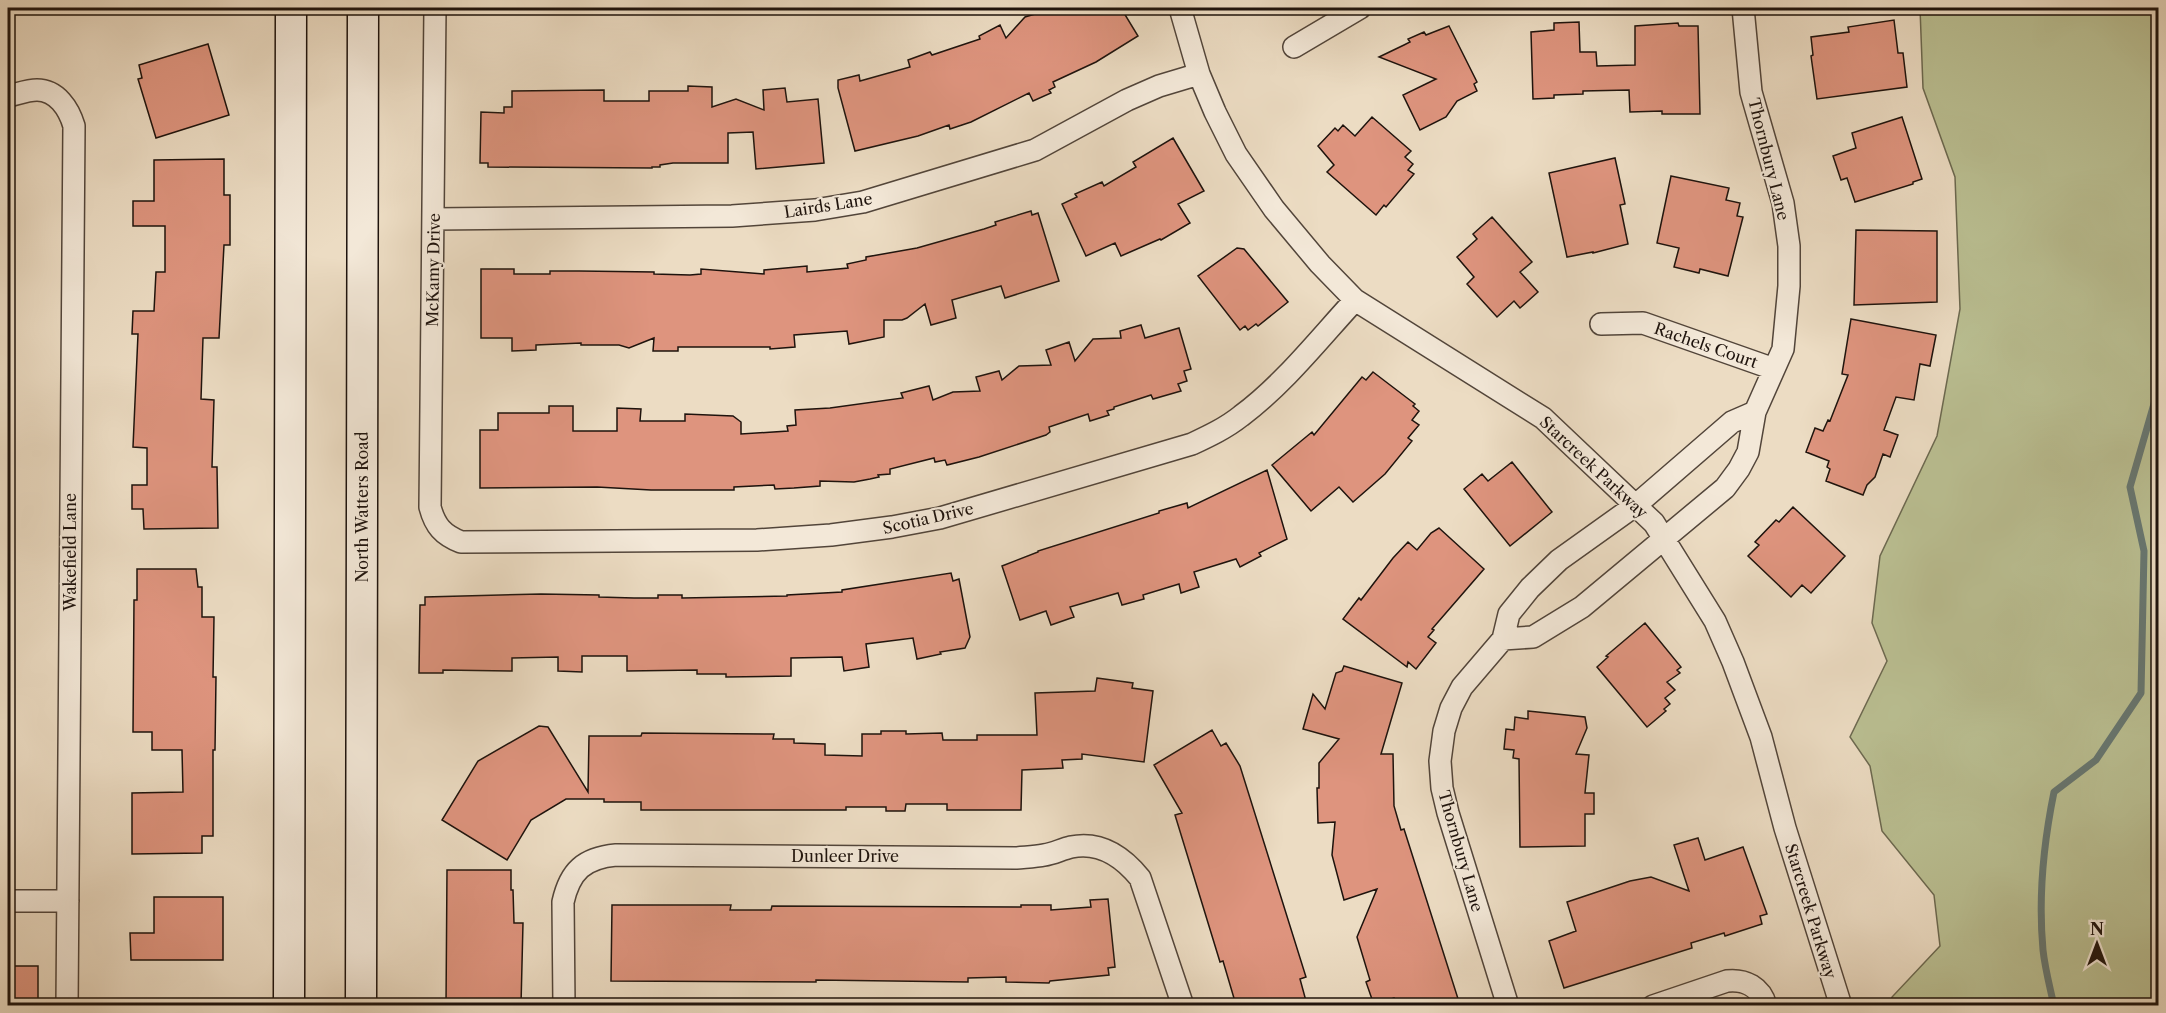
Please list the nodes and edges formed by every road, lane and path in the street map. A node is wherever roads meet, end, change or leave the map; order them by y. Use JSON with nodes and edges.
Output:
{"nodes":[{"id":1,"x":291,"y":8,"type":"edge"},
{"id":2,"x":363,"y":8,"type":"edge"},
{"id":3,"x":435,"y":8,"type":"edge"},
{"id":4,"x":1180,"y":8,"type":"edge"},
{"id":5,"x":1360,"y":8,"type":"edge"},
{"id":6,"x":1743,"y":8,"type":"edge"},
{"id":7,"x":1294,"y":47,"type":"dead end"},
{"id":8,"x":1199,"y":74,"type":"junction"},
{"id":9,"x":8,"y":96,"type":"edge"},
{"id":10,"x":433,"y":219,"type":"junction"},
{"id":11,"x":1355,"y":300,"type":"junction"},
{"id":12,"x":1601,"y":324,"type":"dead end"},
{"id":13,"x":1774,"y":369,"type":"junction"},
{"id":14,"x":1755,"y":412,"type":"junction"},
{"id":15,"x":1636,"y":505,"type":"junction"},
{"id":16,"x":440,"y":530,"type":"joint"},
{"id":17,"x":1663,"y":540,"type":"junction"},
{"id":18,"x":1503,"y":639,"type":"junction"},
{"id":19,"x":8,"y":901,"type":"edge"},
{"id":20,"x":68,"y":901,"type":"junction"},
{"id":21,"x":67,"y":1005,"type":"edge"},
{"id":22,"x":290,"y":1005,"type":"edge"},
{"id":23,"x":361,"y":1005,"type":"edge"},
{"id":24,"x":564,"y":1005,"type":"edge"},
{"id":25,"x":1183,"y":1005,"type":"edge"},
{"id":26,"x":1508,"y":1005,"type":"edge"},
{"id":27,"x":1653,"y":1005,"type":"edge"},
{"id":28,"x":1766,"y":1005,"type":"edge"},
{"id":29,"x":1841,"y":1005,"type":"edge"}],
"edges":[{"from":1,"to":22,"type":"main road"},
{"from":2,"to":23,"type":"main road","name":"North Watters Road"},
{"from":3,"to":10,"type":"street","name":"McKamy Drive"},
{"from":4,"to":8,"type":"street","name":"Starcreek Parkway"},
{"from":5,"to":7,"type":"street"},
{"from":6,"to":13,"type":"street","name":"Thornbury Lane"},
{"from":8,"to":10,"type":"street","name":"Lairds Lane"},
{"from":8,"to":11,"type":"street","name":"Starcreek Parkway"},
{"from":9,"to":20,"type":"street","name":"Wakefield Lane"},
{"from":10,"to":16,"type":"street","name":"McKamy Drive"},
{"from":11,"to":15,"type":"street","name":"Starcreek Parkway"},
{"from":11,"to":16,"type":"street","name":"Scotia Drive"},
{"from":12,"to":13,"type":"street","name":"Rachels Court"},
{"from":13,"to":14,"type":"street","name":"Thornbury Lane"},
{"from":14,"to":15,"type":"street","name":"Thornbury Lane"},
{"from":14,"to":17,"type":"street","name":"Thornbury Lane"},
{"from":15,"to":17,"type":"street","name":"Starcreek Parkway"},
{"from":15,"to":18,"type":"street","name":"Thornbury Lane"},
{"from":17,"to":18,"type":"street","name":"Thornbury Lane"},
{"from":17,"to":29,"type":"street","name":"Starcreek Parkway"},
{"from":18,"to":26,"type":"street","name":"Thornbury Lane"},
{"from":19,"to":20,"type":"street"},
{"from":20,"to":21,"type":"street","name":"Wakefield Lane"},
{"from":24,"to":25,"type":"street","name":"Dunleer Drive"},
{"from":27,"to":28,"type":"street"}]}
